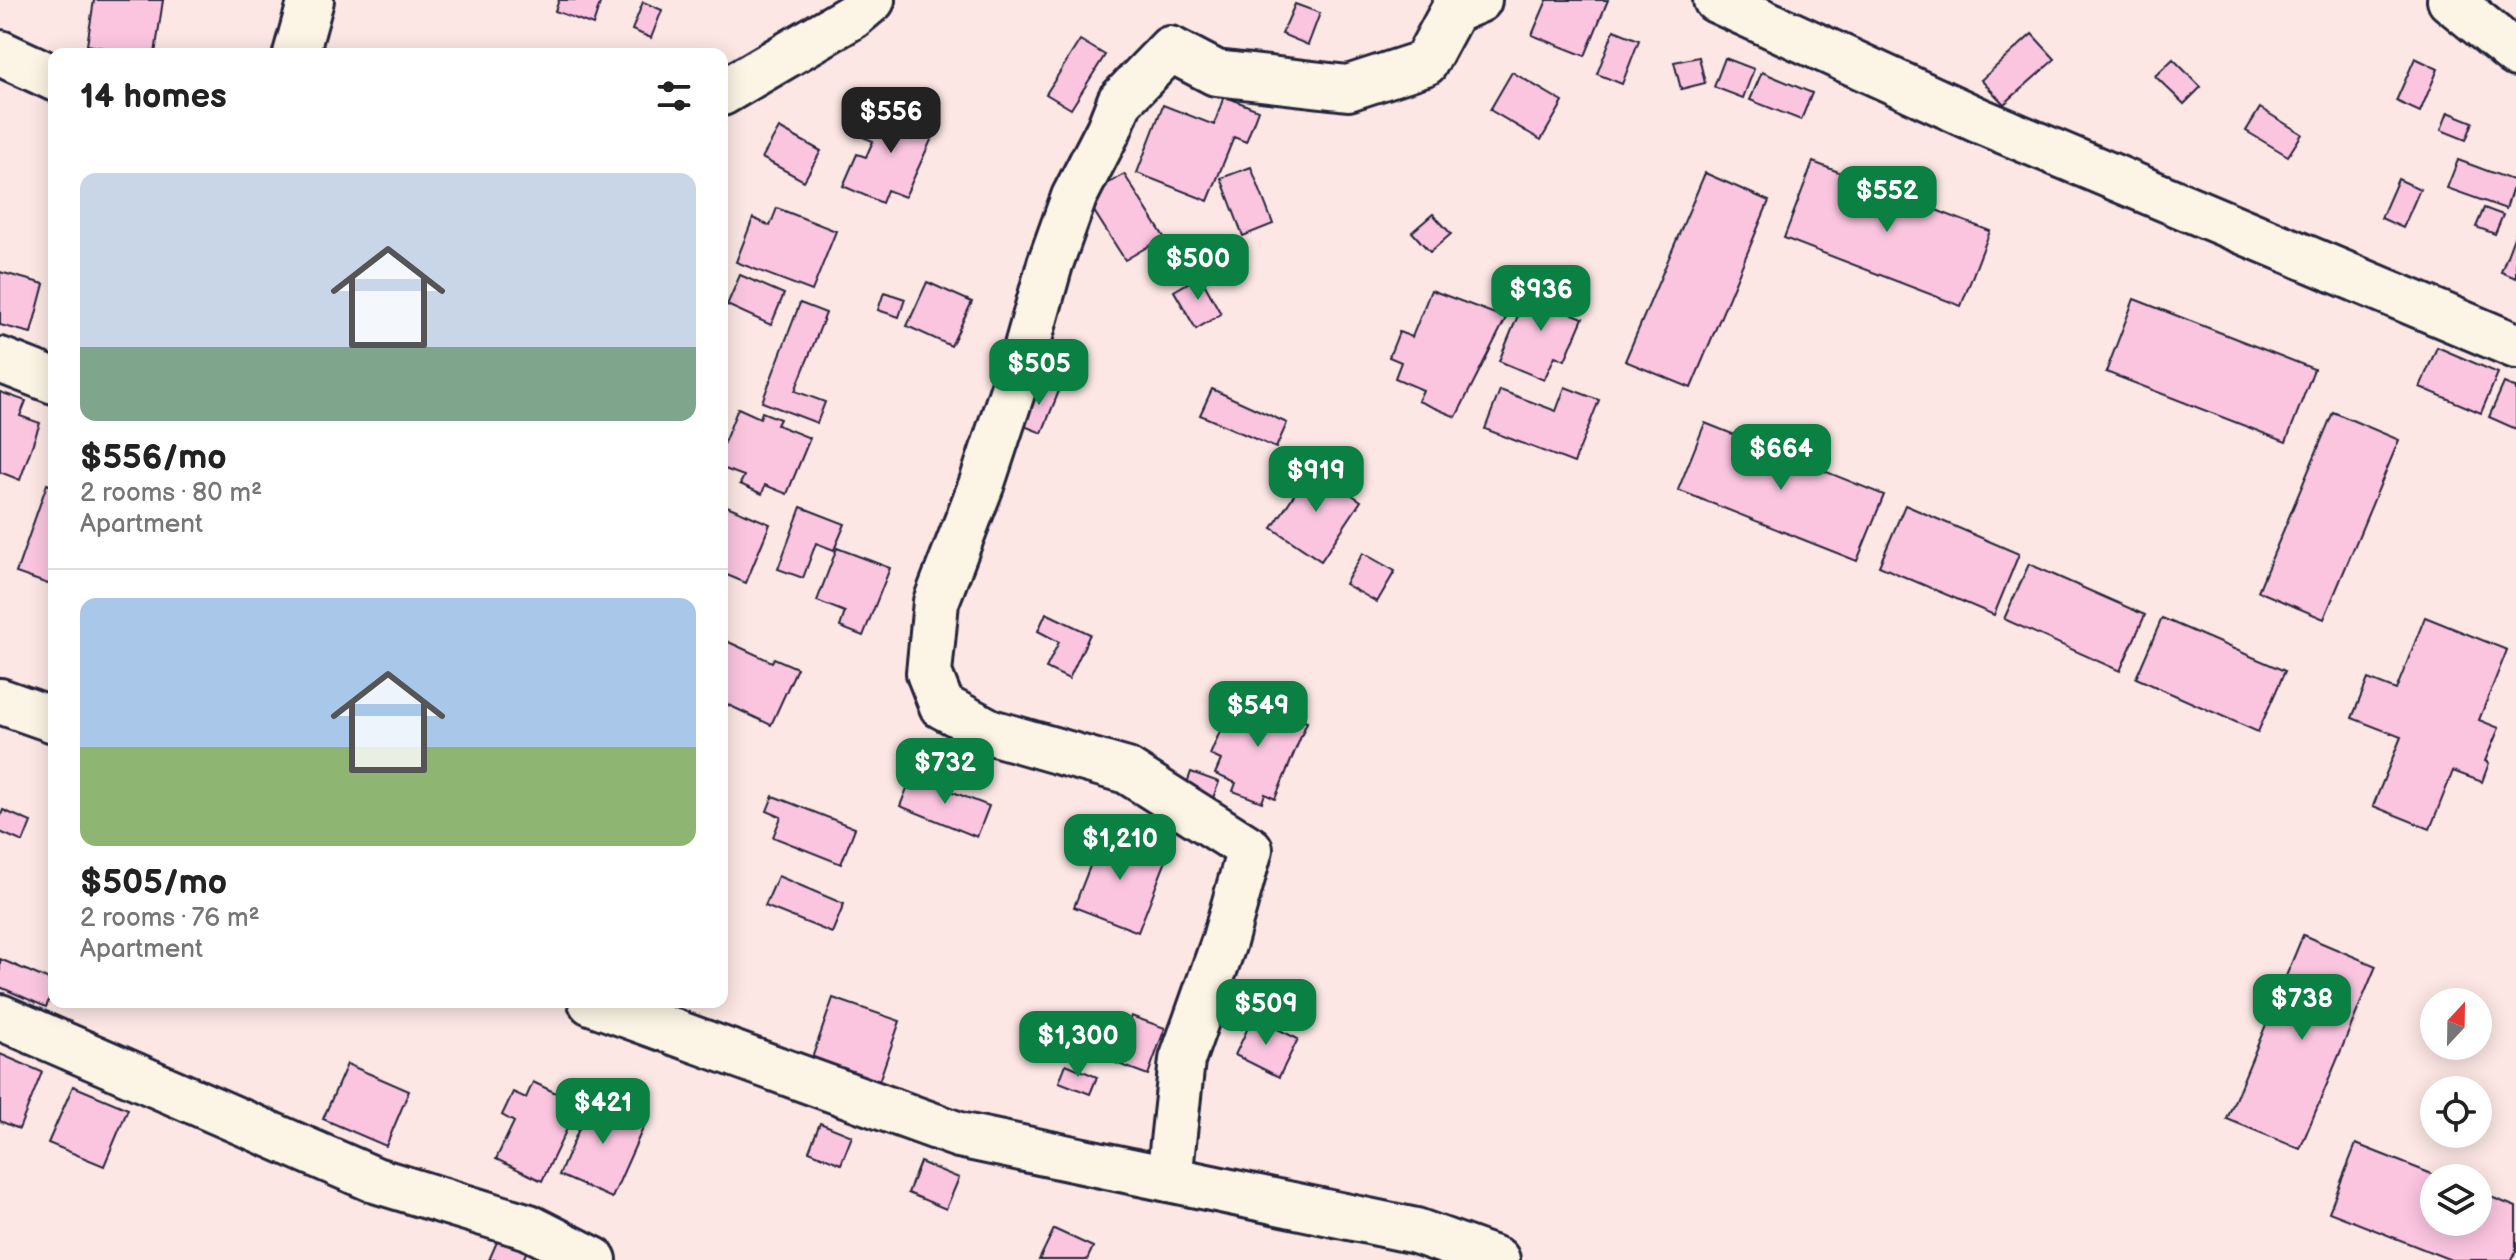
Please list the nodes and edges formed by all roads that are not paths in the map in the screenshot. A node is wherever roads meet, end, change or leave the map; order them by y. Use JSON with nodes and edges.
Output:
{"nodes":[{"id":1,"x":311,"y":0,"type":"edge"},
{"id":2,"x":872,"y":0,"type":"edge"},
{"id":3,"x":1479,"y":0,"type":"edge"},
{"id":4,"x":1716,"y":0,"type":"edge"},
{"id":5,"x":2450,"y":0,"type":"edge"},
{"id":6,"x":298,"y":48,"type":"edge"},
{"id":7,"x":0,"y":53,"type":"edge"},
{"id":8,"x":2516,"y":54,"type":"edge"},
{"id":9,"x":48,"y":75,"type":"edge"},
{"id":10,"x":728,"y":89,"type":"edge"},
{"id":11,"x":2516,"y":346,"type":"edge"},
{"id":12,"x":0,"y":360,"type":"edge"},
{"id":13,"x":48,"y":379,"type":"edge"},
{"id":14,"x":0,"y":701,"type":"edge"},
{"id":15,"x":48,"y":718,"type":"edge"},
{"id":16,"x":608,"y":1008,"type":"edge"},
{"id":17,"x":0,"y":1017,"type":"edge"},
{"id":18,"x":1169,"y":1179,"type":"junction"},
{"id":19,"x":594,"y":1260,"type":"edge"},
{"id":20,"x":1497,"y":1260,"type":"edge"}],
"edges":[{"from":1,"to":6,"type":"street"},
{"from":2,"to":10,"type":"street"},
{"from":3,"to":18,"type":"street"},
{"from":4,"to":11,"type":"street"},
{"from":5,"to":8,"type":"street"},
{"from":7,"to":9,"type":"street"},
{"from":12,"to":13,"type":"street"},
{"from":14,"to":15,"type":"street"},
{"from":16,"to":18,"type":"street"},
{"from":17,"to":19,"type":"street"},
{"from":18,"to":20,"type":"street"}]}
